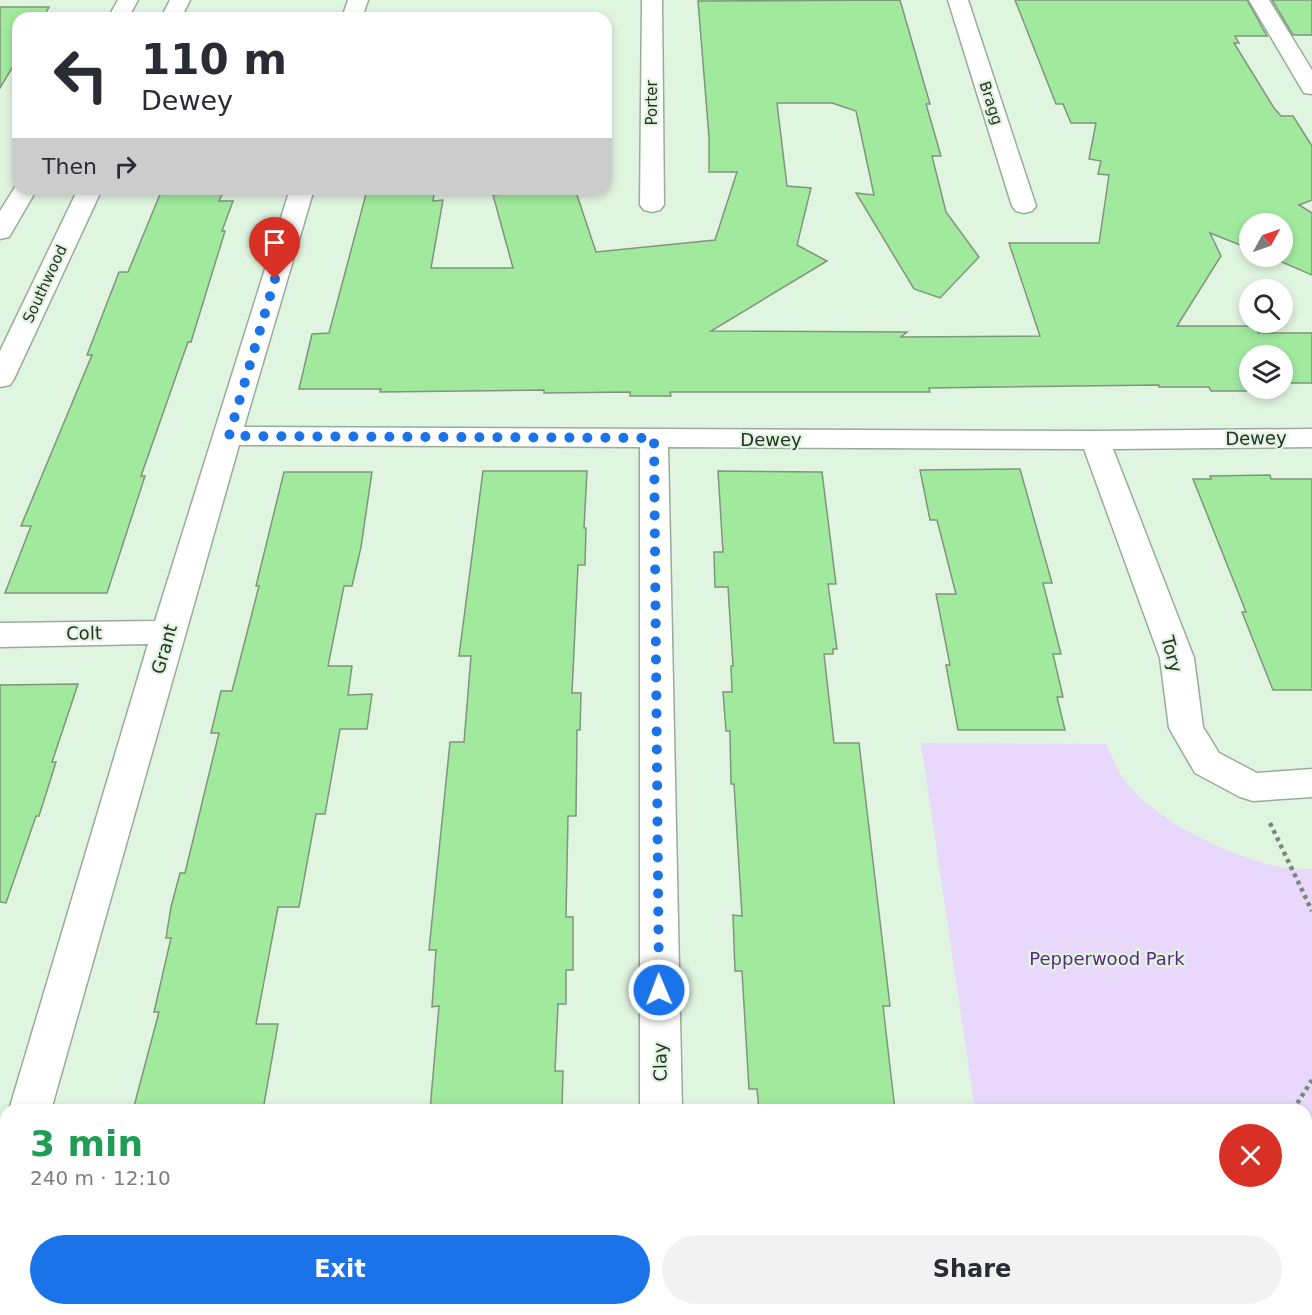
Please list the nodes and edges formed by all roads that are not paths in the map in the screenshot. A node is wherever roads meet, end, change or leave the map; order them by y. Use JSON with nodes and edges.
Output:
{"nodes":[{"id":1,"x":652,"y":0,"type":"edge"},
{"id":2,"x":958,"y":0,"type":"edge"},
{"id":3,"x":1258,"y":0,"type":"edge"},
{"id":4,"x":1312,"y":88,"type":"edge"},
{"id":5,"x":22,"y":195,"type":"edge"},
{"id":6,"x":87,"y":195,"type":"edge"},
{"id":7,"x":300,"y":195,"type":"edge"},
{"id":8,"x":652,"y":205,"type":"dead end"},
{"id":9,"x":1024,"y":206,"type":"dead end"},
{"id":10,"x":0,"y":232,"type":"edge"},
{"id":11,"x":0,"y":379,"type":"edge"},
{"id":12,"x":229,"y":436,"type":"junction"},
{"id":13,"x":654,"y":438,"type":"junction"},
{"id":14,"x":1312,"y":438,"type":"edge"},
{"id":15,"x":1095,"y":440,"type":"junction"},
{"id":16,"x":168,"y":632,"type":"junction"},
{"id":17,"x":0,"y":634,"type":"edge"},
{"id":18,"x":1312,"y":783,"type":"edge"},
{"id":19,"x":32,"y":1104,"type":"edge"},
{"id":20,"x":661,"y":1104,"type":"edge"}],
"edges":[{"from":1,"to":8,"type":"street","name":"Porter"},
{"from":2,"to":9,"type":"street","name":"Bragg"},
{"from":3,"to":4,"type":"street"},
{"from":5,"to":10,"type":"street"},
{"from":6,"to":11,"type":"street","name":"Southwood"},
{"from":7,"to":12,"type":"street","name":"Grant"},
{"from":12,"to":13,"type":"street","name":"Dewey"},
{"from":12,"to":16,"type":"street","name":"Grant"},
{"from":13,"to":15,"type":"street","name":"Dewey"},
{"from":13,"to":20,"type":"street","name":"Clay"},
{"from":14,"to":15,"type":"street","name":"Dewey"},
{"from":15,"to":18,"type":"street","name":"Tory"},
{"from":16,"to":17,"type":"street","name":"Colt"},
{"from":16,"to":19,"type":"street","name":"Grant"}]}
